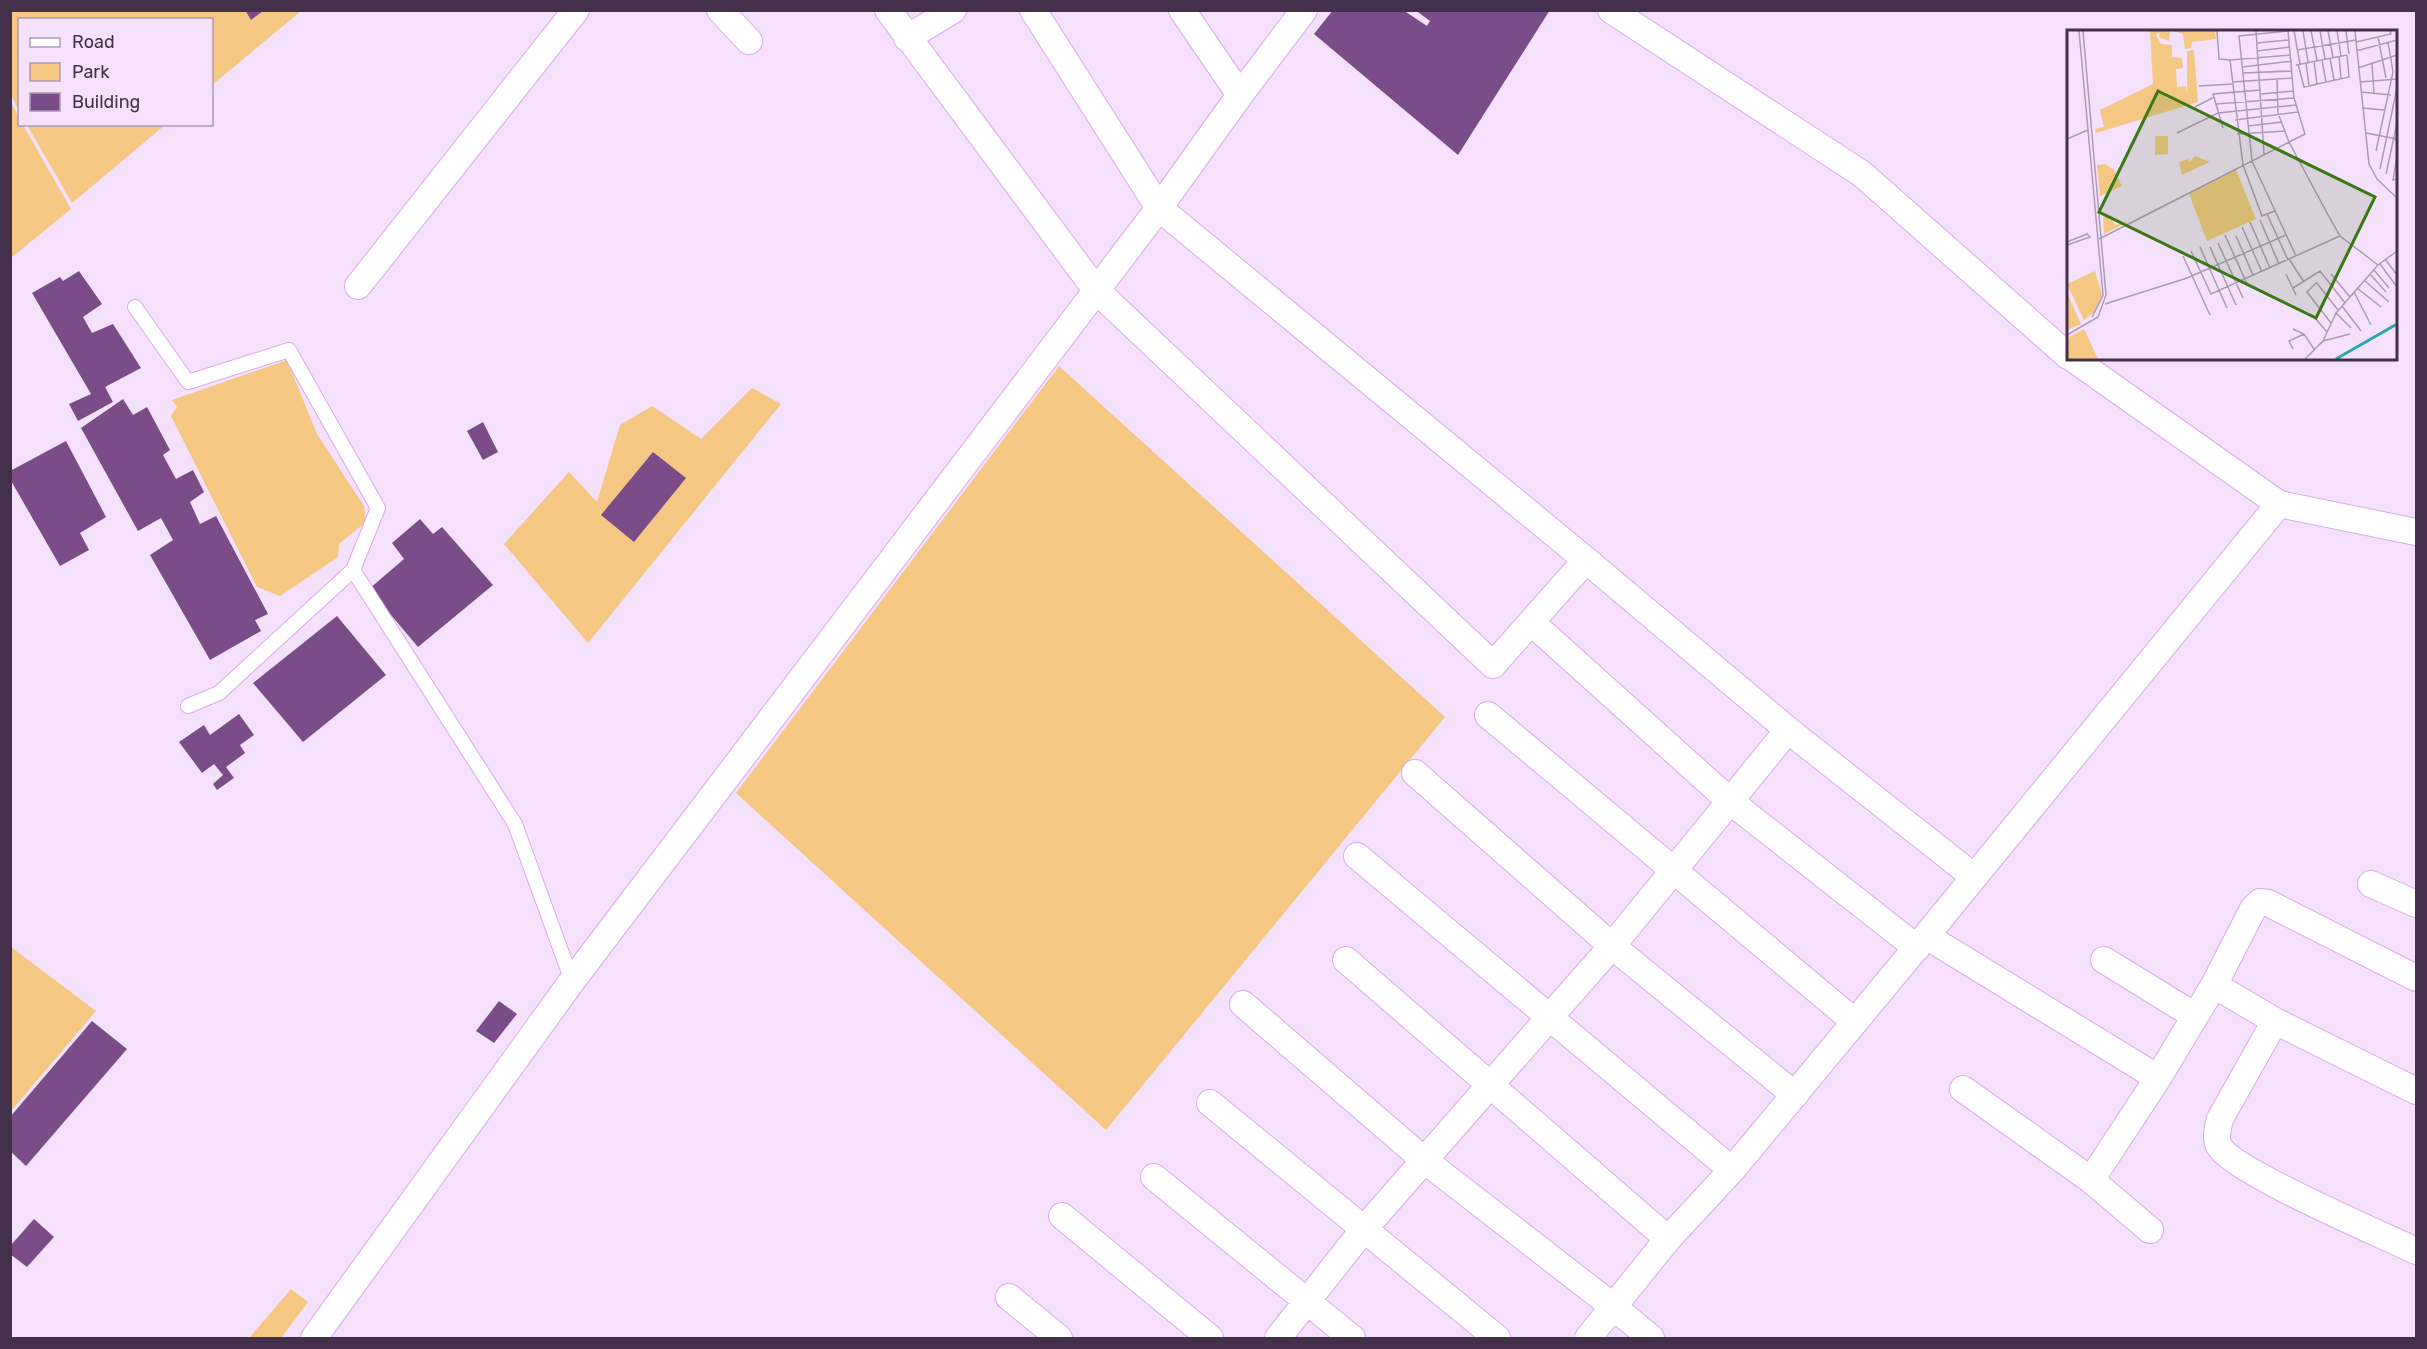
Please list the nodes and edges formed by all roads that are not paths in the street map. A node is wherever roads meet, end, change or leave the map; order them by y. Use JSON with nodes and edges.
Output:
{"nodes":[{"id":1,"x":576,"y":10,"type":"edge"},
{"id":2,"x":720,"y":10,"type":"edge"},
{"id":3,"x":888,"y":10,"type":"edge"},
{"id":4,"x":954,"y":10,"type":"edge"},
{"id":5,"x":1033,"y":10,"type":"edge"},
{"id":6,"x":1182,"y":10,"type":"edge"},
{"id":7,"x":1304,"y":10,"type":"edge"},
{"id":8,"x":1611,"y":10,"type":"edge"},
{"id":9,"x":908,"y":38,"type":"junction"},
{"id":10,"x":749,"y":41,"type":"dead end"},
{"id":11,"x":1240,"y":95,"type":"junction"},
{"id":12,"x":1159,"y":208,"type":"junction"},
{"id":13,"x":358,"y":286,"type":"dead end"},
{"id":14,"x":1096,"y":290,"type":"junction"},
{"id":15,"x":135,"y":307,"type":"dead end"},
{"id":16,"x":2067,"y":354,"type":"edge"},
{"id":17,"x":2074,"y":360,"type":"edge"},
{"id":18,"x":2279,"y":504,"type":"junction"},
{"id":19,"x":2416,"y":532,"type":"edge"},
{"id":20,"x":1586,"y":560,"type":"junction"},
{"id":21,"x":352,"y":570,"type":"junction"},
{"id":22,"x":1532,"y":623,"type":"junction"},
{"id":23,"x":188,"y":706,"type":"dead end"},
{"id":24,"x":1488,"y":715,"type":"dead end"},
{"id":25,"x":1788,"y":730,"type":"junction"},
{"id":26,"x":1415,"y":773,"type":"dead end"},
{"id":27,"x":1731,"y":802,"type":"junction"},
{"id":28,"x":1357,"y":856,"type":"dead end"},
{"id":29,"x":1673,"y":870,"type":"junction"},
{"id":30,"x":1973,"y":876,"type":"junction"},
{"id":31,"x":2371,"y":884,"type":"dead end"},
{"id":32,"x":2416,"y":904,"type":"edge"},
{"id":33,"x":1922,"y":942,"type":"junction"},
{"id":34,"x":1612,"y":946,"type":"junction"},
{"id":35,"x":1346,"y":960,"type":"dead end"},
{"id":36,"x":2104,"y":960,"type":"dead end"},
{"id":37,"x":2416,"y":978,"type":"edge"},
{"id":38,"x":572,"y":981,"type":"junction"},
{"id":39,"x":2214,"y":985,"type":"junction"},
{"id":40,"x":1243,"y":1004,"type":"dead end"},
{"id":41,"x":2195,"y":1016,"type":"junction"},
{"id":42,"x":1548,"y":1018,"type":"junction"},
{"id":43,"x":2275,"y":1021,"type":"junction"},
{"id":44,"x":1855,"y":1022,"type":"junction"},
{"id":45,"x":2158,"y":1078,"type":"junction"},
{"id":46,"x":1492,"y":1085,"type":"junction"},
{"id":47,"x":1963,"y":1089,"type":"dead end"},
{"id":48,"x":2416,"y":1092,"type":"edge"},
{"id":49,"x":1795,"y":1095,"type":"junction"},
{"id":50,"x":1210,"y":1103,"type":"dead end"},
{"id":51,"x":1424,"y":1160,"type":"junction"},
{"id":52,"x":1732,"y":1170,"type":"junction"},
{"id":53,"x":1154,"y":1177,"type":"dead end"},
{"id":54,"x":2091,"y":1180,"type":"junction"},
{"id":55,"x":1062,"y":1216,"type":"dead end"},
{"id":56,"x":1364,"y":1229,"type":"junction"},
{"id":57,"x":2150,"y":1230,"type":"dead end"},
{"id":58,"x":1668,"y":1239,"type":"junction"},
{"id":59,"x":2416,"y":1251,"type":"edge"},
{"id":60,"x":1009,"y":1297,"type":"dead end"},
{"id":61,"x":1307,"y":1301,"type":"junction"},
{"id":62,"x":1615,"y":1308,"type":"junction"},
{"id":63,"x":314,"y":1338,"type":"edge"},
{"id":64,"x":1059,"y":1338,"type":"edge"},
{"id":65,"x":1210,"y":1338,"type":"edge"},
{"id":66,"x":1278,"y":1338,"type":"edge"},
{"id":67,"x":1352,"y":1338,"type":"edge"},
{"id":68,"x":1497,"y":1338,"type":"edge"},
{"id":69,"x":1588,"y":1338,"type":"edge"},
{"id":70,"x":1651,"y":1338,"type":"edge"}],
"edges":[{"from":1,"to":13,"type":"street"},
{"from":2,"to":10,"type":"street"},
{"from":3,"to":9,"type":"street"},
{"from":4,"to":9,"type":"street"},
{"from":5,"to":12,"type":"street"},
{"from":6,"to":11,"type":"street"},
{"from":7,"to":11,"type":"street"},
{"from":8,"to":16,"type":"street"},
{"from":9,"to":14,"type":"street"},
{"from":11,"to":12,"type":"street"},
{"from":12,"to":14,"type":"street"},
{"from":12,"to":20,"type":"street"},
{"from":14,"to":22,"type":"street"},
{"from":14,"to":38,"type":"street"},
{"from":15,"to":21,"type":"lane"},
{"from":17,"to":18,"type":"street"},
{"from":18,"to":19,"type":"street"},
{"from":18,"to":30,"type":"street"},
{"from":20,"to":22,"type":"street"},
{"from":20,"to":25,"type":"street"},
{"from":21,"to":23,"type":"lane"},
{"from":21,"to":38,"type":"lane"},
{"from":22,"to":27,"type":"street"},
{"from":24,"to":29,"type":"street"},
{"from":25,"to":27,"type":"street"},
{"from":25,"to":30,"type":"street"},
{"from":26,"to":34,"type":"street"},
{"from":27,"to":29,"type":"street"},
{"from":27,"to":33,"type":"street"},
{"from":28,"to":42,"type":"street"},
{"from":29,"to":34,"type":"street"},
{"from":29,"to":44,"type":"street"},
{"from":30,"to":33,"type":"street"},
{"from":31,"to":32,"type":"street"},
{"from":33,"to":44,"type":"street"},
{"from":33,"to":45,"type":"street"},
{"from":34,"to":42,"type":"street"},
{"from":34,"to":49,"type":"street"},
{"from":35,"to":46,"type":"street"},
{"from":36,"to":41,"type":"street"},
{"from":37,"to":39,"type":"street"},
{"from":38,"to":63,"type":"street"},
{"from":39,"to":41,"type":"street"},
{"from":39,"to":43,"type":"street"},
{"from":40,"to":51,"type":"street"},
{"from":41,"to":45,"type":"street"},
{"from":42,"to":46,"type":"street"},
{"from":42,"to":52,"type":"street"},
{"from":43,"to":48,"type":"street"},
{"from":43,"to":59,"type":"street"},
{"from":44,"to":49,"type":"street"},
{"from":45,"to":54,"type":"street"},
{"from":46,"to":51,"type":"street"},
{"from":46,"to":58,"type":"street"},
{"from":47,"to":54,"type":"street"},
{"from":49,"to":52,"type":"street"},
{"from":50,"to":56,"type":"street"},
{"from":51,"to":56,"type":"street"},
{"from":51,"to":62,"type":"street"},
{"from":52,"to":58,"type":"street"},
{"from":53,"to":61,"type":"street"},
{"from":54,"to":57,"type":"street"},
{"from":55,"to":65,"type":"street"},
{"from":56,"to":61,"type":"street"},
{"from":56,"to":68,"type":"street"},
{"from":58,"to":62,"type":"street"},
{"from":60,"to":64,"type":"street"},
{"from":61,"to":66,"type":"street"},
{"from":61,"to":67,"type":"street"},
{"from":62,"to":69,"type":"street"},
{"from":62,"to":70,"type":"street"}]}
